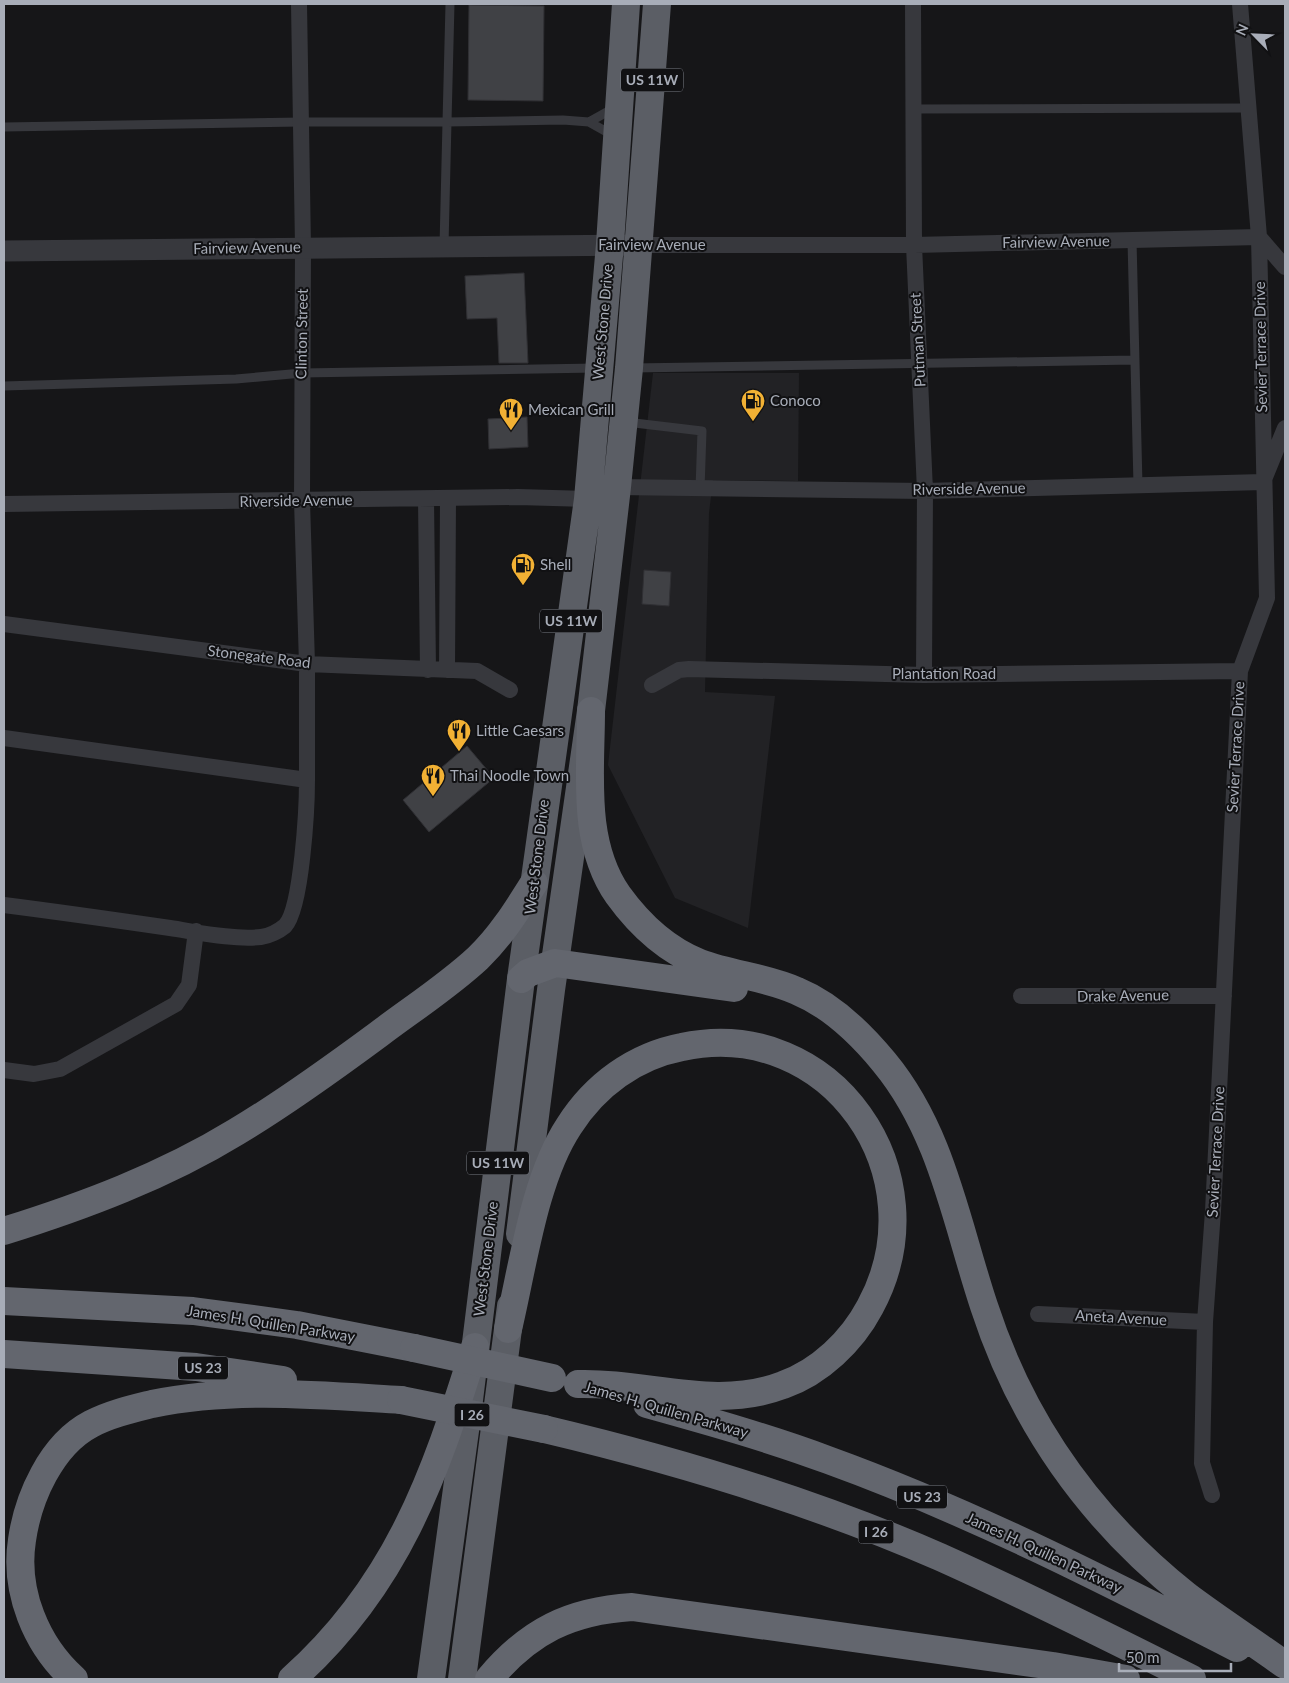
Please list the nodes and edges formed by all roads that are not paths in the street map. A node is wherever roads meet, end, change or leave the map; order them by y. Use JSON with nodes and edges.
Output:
{"nodes":[{"id":1,"x":298,"y":4,"type":"edge"},
{"id":2,"x":450,"y":4,"type":"edge"},
{"id":3,"x":626,"y":4,"type":"edge"},
{"id":4,"x":657,"y":4,"type":"edge"},
{"id":5,"x":913,"y":4,"type":"edge"},
{"id":6,"x":1240,"y":4,"type":"edge"},
{"id":7,"x":619,"y":105,"type":"junction"},
{"id":8,"x":1248,"y":108,"type":"junction"},
{"id":9,"x":913,"y":109,"type":"junction"},
{"id":10,"x":301,"y":122,"type":"junction"},
{"id":11,"x":447,"y":122,"type":"junction"},
{"id":12,"x":590,"y":122,"type":"junction"},
{"id":13,"x":4,"y":127,"type":"edge"},
{"id":14,"x":617,"y":138,"type":"junction"},
{"id":15,"x":1259,"y":237,"type":"junction"},
{"id":16,"x":1132,"y":240,"type":"junction"},
{"id":17,"x":610,"y":244,"type":"junction"},
{"id":18,"x":640,"y":245,"type":"junction"},
{"id":19,"x":914,"y":245,"type":"junction"},
{"id":20,"x":444,"y":246,"type":"junction"},
{"id":21,"x":303,"y":247,"type":"junction"},
{"id":22,"x":4,"y":251,"type":"edge"},
{"id":23,"x":1285,"y":267,"type":"edge"},
{"id":24,"x":1135,"y":360,"type":"junction"},
{"id":25,"x":919,"y":362,"type":"junction"},
{"id":26,"x":599,"y":368,"type":"junction"},
{"id":27,"x":629,"y":368,"type":"junction"},
{"id":28,"x":302,"y":373,"type":"junction"},
{"id":29,"x":4,"y":386,"type":"edge"},
{"id":30,"x":624,"y":421,"type":"junction"},
{"id":31,"x":1285,"y":428,"type":"edge"},
{"id":32,"x":1263,"y":482,"type":"junction"},
{"id":33,"x":1138,"y":485,"type":"junction"},
{"id":34,"x":617,"y":488,"type":"junction"},
{"id":35,"x":700,"y":489,"type":"junction"},
{"id":36,"x":924,"y":491,"type":"junction"},
{"id":37,"x":426,"y":499,"type":"junction"},
{"id":38,"x":448,"y":499,"type":"junction"},
{"id":39,"x":588,"y":499,"type":"junction"},
{"id":40,"x":302,"y":501,"type":"junction"},
{"id":41,"x":4,"y":504,"type":"edge"},
{"id":42,"x":4,"y":624,"type":"edge"},
{"id":43,"x":307,"y":664,"type":"junction"},
{"id":44,"x":428,"y":670,"type":"junction"},
{"id":45,"x":447,"y":670,"type":"junction"},
{"id":46,"x":1240,"y":671,"type":"junction"},
{"id":47,"x":924,"y":675,"type":"junction"},
{"id":48,"x":594,"y":677,"type":"junction"},
{"id":49,"x":652,"y":685,"type":"dead end"},
{"id":50,"x":510,"y":690,"type":"dead end"},
{"id":51,"x":591,"y":711,"type":"junction"},
{"id":52,"x":4,"y":738,"type":"edge"},
{"id":53,"x":307,"y":780,"type":"junction"},
{"id":54,"x":534,"y":883,"type":"junction"},
{"id":55,"x":4,"y":904,"type":"edge"},
{"id":56,"x":196,"y":931,"type":"junction"},
{"id":57,"x":555,"y":963,"type":"junction"},
{"id":58,"x":521,"y":979,"type":"junction"},
{"id":59,"x":1022,"y":996,"type":"dead end"},
{"id":60,"x":1224,"y":996,"type":"junction"},
{"id":61,"x":855,"y":1031,"type":"junction"},
{"id":62,"x":4,"y":1070,"type":"edge"},
{"id":63,"x":4,"y":1231,"type":"edge"},
{"id":64,"x":4,"y":1301,"type":"edge"},
{"id":65,"x":1038,"y":1314,"type":"dead end"},
{"id":66,"x":1205,"y":1322,"type":"junction"},
{"id":67,"x":508,"y":1329,"type":"junction"},
{"id":68,"x":475,"y":1347,"type":"junction"},
{"id":69,"x":4,"y":1354,"type":"edge"},
{"id":70,"x":565,"y":1381,"type":"junction"},
{"id":71,"x":401,"y":1400,"type":"junction"},
{"id":72,"x":1212,"y":1495,"type":"dead end"},
{"id":73,"x":1249,"y":1646,"type":"junction"},
{"id":74,"x":1285,"y":1665,"type":"edge"},
{"id":75,"x":1285,"y":1672,"type":"edge"},
{"id":76,"x":74,"y":1679,"type":"edge"},
{"id":77,"x":292,"y":1679,"type":"edge"},
{"id":78,"x":431,"y":1679,"type":"edge"},
{"id":79,"x":462,"y":1679,"type":"edge"},
{"id":80,"x":490,"y":1679,"type":"edge"},
{"id":81,"x":1126,"y":1679,"type":"edge"},
{"id":82,"x":1192,"y":1679,"type":"edge"}],
"edges":[{"from":1,"to":10,"type":"street","name":"Clinton Street"},
{"from":2,"to":11,"type":"lane"},
{"from":3,"to":7,"type":"highway","name":"West Stone Drive","number":"US 11W"},
{"from":4,"to":18,"type":"highway","name":"West Stone Drive","number":"US 11W"},
{"from":5,"to":9,"type":"street","name":"Putman Street"},
{"from":6,"to":8,"type":"street","name":"Sevier Terrace Drive"},
{"from":7,"to":12,"type":"lane"},
{"from":7,"to":14,"type":"highway","name":"West Stone Drive","number":"US 11W"},
{"from":8,"to":9,"type":"lane"},
{"from":8,"to":15,"type":"street","name":"Sevier Terrace Drive"},
{"from":9,"to":19,"type":"street","name":"Putman Street"},
{"from":10,"to":11,"type":"lane"},
{"from":10,"to":13,"type":"lane"},
{"from":10,"to":21,"type":"street","name":"Clinton Street"},
{"from":11,"to":12,"type":"lane"},
{"from":11,"to":20,"type":"lane"},
{"from":12,"to":14,"type":"lane"},
{"from":14,"to":17,"type":"highway","name":"West Stone Drive","number":"US 11W"},
{"from":15,"to":16,"type":"street","name":"Fairview Avenue"},
{"from":15,"to":23,"type":"street"},
{"from":15,"to":32,"type":"street","name":"Sevier Terrace Drive"},
{"from":16,"to":19,"type":"street","name":"Fairview Avenue"},
{"from":16,"to":24,"type":"lane"},
{"from":17,"to":18,"type":"street","name":"Fairview Avenue"},
{"from":17,"to":20,"type":"street","name":"Fairview Avenue"},
{"from":17,"to":26,"type":"highway","name":"West Stone Drive","number":"US 11W"},
{"from":18,"to":19,"type":"street","name":"Fairview Avenue"},
{"from":18,"to":27,"type":"highway","name":"West Stone Drive","number":"US 11W"},
{"from":19,"to":25,"type":"street","name":"Putman Street"},
{"from":20,"to":21,"type":"street","name":"Fairview Avenue"},
{"from":21,"to":22,"type":"street","name":"Fairview Avenue"},
{"from":21,"to":28,"type":"street","name":"Clinton Street"},
{"from":24,"to":25,"type":"lane"},
{"from":24,"to":33,"type":"lane"},
{"from":25,"to":27,"type":"lane"},
{"from":25,"to":36,"type":"street","name":"Putman Street"},
{"from":26,"to":28,"type":"lane"},
{"from":26,"to":34,"type":"highway"},
{"from":26,"to":39,"type":"highway","name":"West Stone Drive","number":"US 11W"},
{"from":27,"to":30,"type":"highway","name":"West Stone Drive","number":"US 11W"},
{"from":28,"to":29,"type":"lane"},
{"from":28,"to":40,"type":"street","name":"Clinton Street"},
{"from":30,"to":34,"type":"highway","name":"West Stone Drive","number":"US 11W"},
{"from":30,"to":35,"type":"lane"},
{"from":31,"to":32,"type":"street"},
{"from":32,"to":33,"type":"street","name":"Riverside Avenue"},
{"from":32,"to":46,"type":"street","name":"Sevier Terrace Drive"},
{"from":33,"to":36,"type":"street","name":"Riverside Avenue"},
{"from":34,"to":35,"type":"street","name":"Riverside Avenue"},
{"from":34,"to":48,"type":"highway","name":"West Stone Drive","number":"US 11W"},
{"from":35,"to":36,"type":"street","name":"Riverside Avenue"},
{"from":36,"to":47,"type":"street","name":"Putman Street"},
{"from":37,"to":38,"type":"street","name":"Riverside Avenue"},
{"from":37,"to":40,"type":"street","name":"Riverside Avenue"},
{"from":37,"to":44,"type":"street"},
{"from":38,"to":39,"type":"street","name":"Riverside Avenue"},
{"from":38,"to":45,"type":"street"},
{"from":39,"to":48,"type":"highway"},
{"from":39,"to":54,"type":"highway","name":"West Stone Drive","number":"US 11W"},
{"from":40,"to":41,"type":"street","name":"Riverside Avenue"},
{"from":40,"to":43,"type":"street","name":"Clinton Street"},
{"from":42,"to":43,"type":"street","name":"Stonegate Road"},
{"from":43,"to":44,"type":"street","name":"Stonegate Road"},
{"from":43,"to":53,"type":"street","name":"Clinton Street"},
{"from":44,"to":45,"type":"street","name":"Stonegate Road"},
{"from":45,"to":50,"type":"street","name":"Stonegate Road"},
{"from":46,"to":47,"type":"street","name":"Plantation Road"},
{"from":46,"to":60,"type":"street","name":"Sevier Terrace Drive"},
{"from":47,"to":49,"type":"street","name":"Plantation Road"},
{"from":48,"to":51,"type":"highway","name":"West Stone Drive","number":"US 11W"},
{"from":51,"to":57,"type":"highway","name":"West Stone Drive","number":"US 11W"},
{"from":51,"to":61,"type":"highway"},
{"from":52,"to":53,"type":"street"},
{"from":53,"to":56,"type":"street","name":"Clinton Street"},
{"from":54,"to":58,"type":"highway","name":"West Stone Drive","number":"US 11W"},
{"from":54,"to":63,"type":"highway"},
{"from":55,"to":56,"type":"street","name":"Clinton Street"},
{"from":56,"to":62,"type":"street"},
{"from":57,"to":58,"type":"highway"},
{"from":57,"to":61,"type":"highway"},
{"from":57,"to":67,"type":"highway","name":"West Stone Drive","number":"US 11W"},
{"from":58,"to":68,"type":"highway","name":"West Stone Drive","number":"US 11W"},
{"from":59,"to":60,"type":"street","name":"Drake Avenue"},
{"from":60,"to":66,"type":"street","name":"Sevier Terrace Drive"},
{"from":61,"to":73,"type":"highway"},
{"from":64,"to":70,"type":"highway","name":"James H. Quillen Parkway","number":"US 23","bridge":true},
{"from":65,"to":66,"type":"street","name":"Aneta Avenue"},
{"from":66,"to":72,"type":"street","name":"Sevier Terrace Drive"},
{"from":67,"to":70,"type":"highway"},
{"from":67,"to":79,"type":"highway","name":"West Stone Drive","number":"US 11W"},
{"from":68,"to":77,"type":"highway"},
{"from":68,"to":78,"type":"highway","name":"West Stone Drive","number":"US 11W"},
{"from":69,"to":71,"type":"highway","number":"US 23"},
{"from":70,"to":73,"type":"highway","name":"James H. Quillen Parkway","number":"US 23"},
{"from":71,"to":76,"type":"highway"},
{"from":71,"to":82,"type":"highway","number":"I 26","bridge":true},
{"from":73,"to":74,"type":"highway"},
{"from":73,"to":75,"type":"highway","name":"James H. Quillen Parkway","number":"US 23"},
{"from":80,"to":81,"type":"highway"}]}
